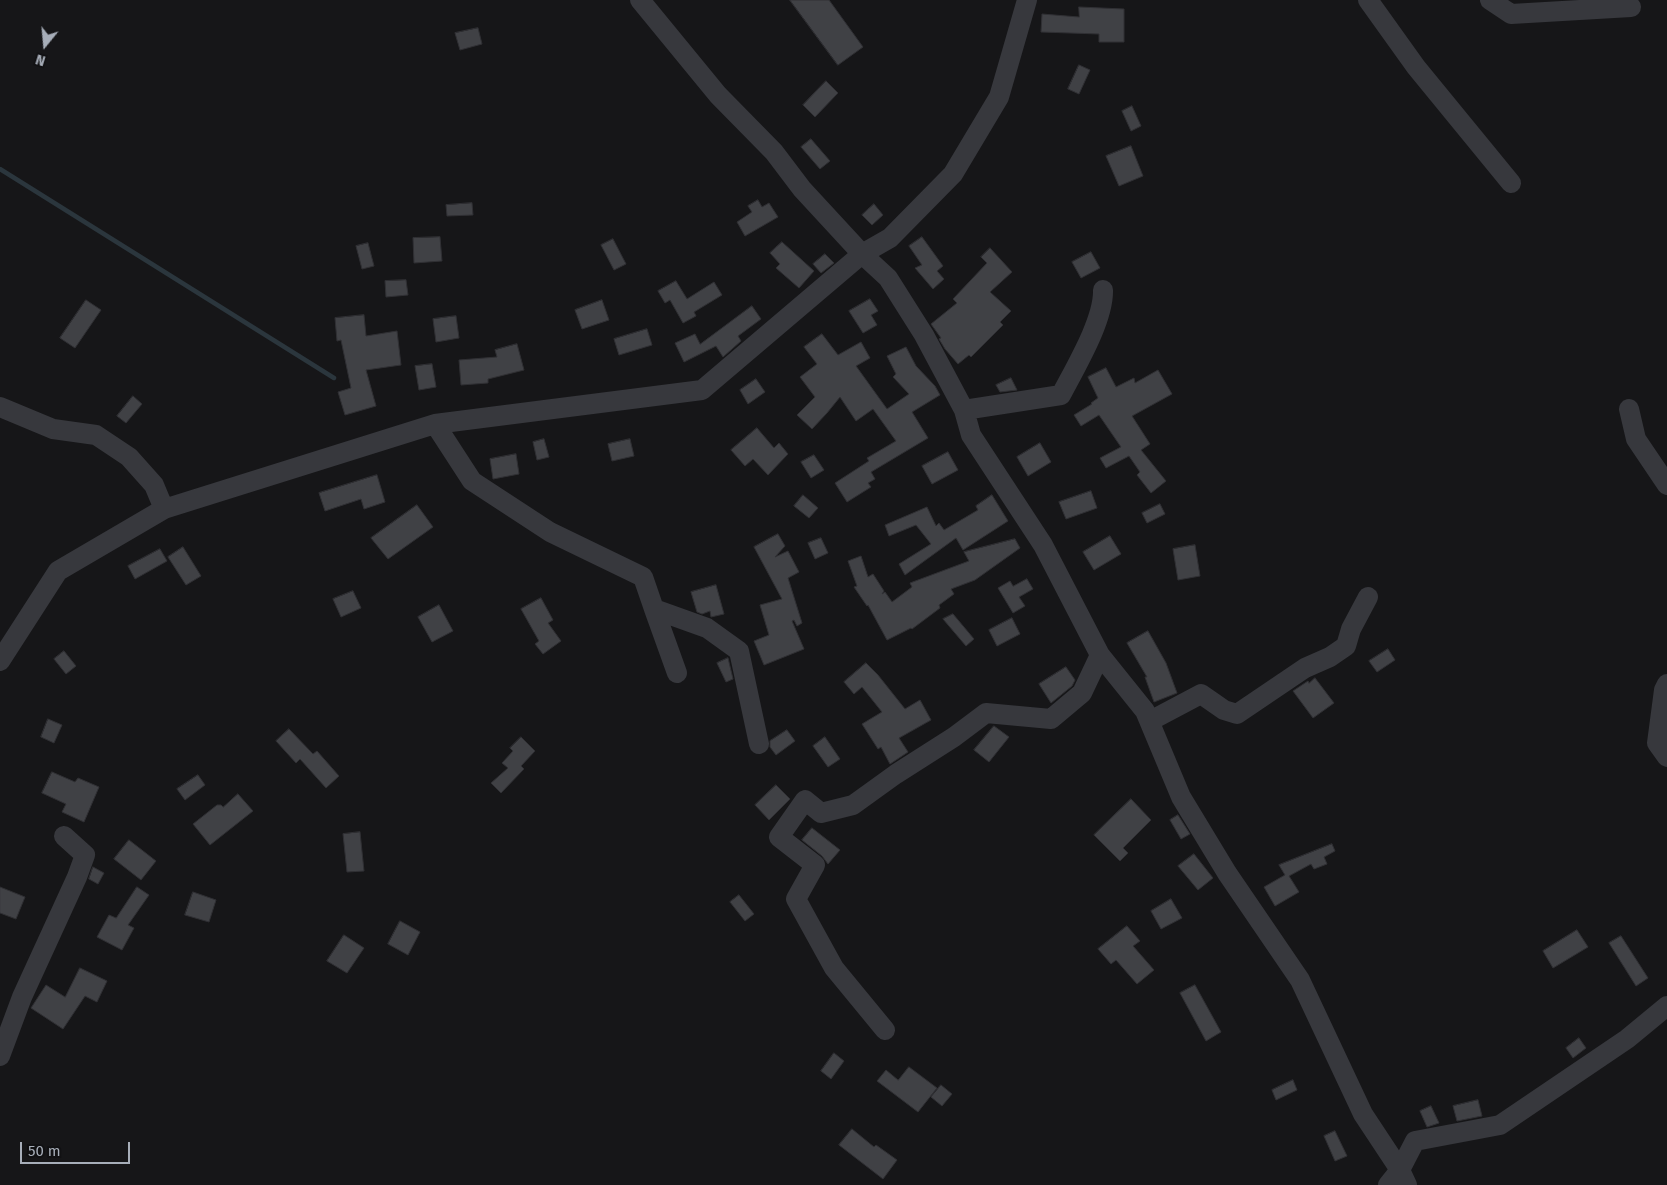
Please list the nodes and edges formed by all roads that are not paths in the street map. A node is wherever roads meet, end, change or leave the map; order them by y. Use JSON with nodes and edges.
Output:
{"nodes":[{"id":1,"x":640,"y":0,"type":"edge"},
{"id":2,"x":1027,"y":0,"type":"edge"},
{"id":3,"x":1368,"y":0,"type":"edge"},
{"id":4,"x":1490,"y":0,"type":"edge"},
{"id":5,"x":1631,"y":7,"type":"dead end"},
{"id":6,"x":1511,"y":183,"type":"dead end"},
{"id":7,"x":862,"y":254,"type":"junction"},
{"id":8,"x":1103,"y":290,"type":"dead end"},
{"id":9,"x":0,"y":406,"type":"edge"},
{"id":10,"x":1629,"y":409,"type":"dead end"},
{"id":11,"x":964,"y":410,"type":"junction"},
{"id":12,"x":435,"y":424,"type":"junction"},
{"id":13,"x":1667,"y":486,"type":"edge"},
{"id":14,"x":164,"y":509,"type":"junction"},
{"id":15,"x":1368,"y":596,"type":"dead end"},
{"id":16,"x":654,"y":609,"type":"junction"},
{"id":17,"x":1100,"y":655,"type":"junction"},
{"id":18,"x":0,"y":661,"type":"edge"},
{"id":19,"x":677,"y":673,"type":"dead end"},
{"id":20,"x":1667,"y":684,"type":"edge"},
{"id":21,"x":1150,"y":721,"type":"junction"},
{"id":22,"x":759,"y":744,"type":"dead end"},
{"id":23,"x":1667,"y":757,"type":"edge"},
{"id":24,"x":64,"y":836,"type":"dead end"},
{"id":25,"x":1667,"y":1006,"type":"edge"},
{"id":26,"x":885,"y":1030,"type":"dead end"},
{"id":27,"x":0,"y":1056,"type":"edge"},
{"id":28,"x":1398,"y":1180,"type":"edge"}],
"edges":[{"from":1,"to":7,"type":"street"},
{"from":2,"to":7,"type":"street"},
{"from":3,"to":6,"type":"street"},
{"from":4,"to":5,"type":"street"},
{"from":7,"to":11,"type":"street"},
{"from":7,"to":12,"type":"street"},
{"from":8,"to":11,"type":"street"},
{"from":9,"to":14,"type":"street"},
{"from":10,"to":13,"type":"street"},
{"from":11,"to":17,"type":"street"},
{"from":12,"to":14,"type":"street"},
{"from":12,"to":16,"type":"street"},
{"from":14,"to":18,"type":"street"},
{"from":15,"to":21,"type":"street"},
{"from":16,"to":19,"type":"street"},
{"from":16,"to":22,"type":"street"},
{"from":17,"to":21,"type":"street"},
{"from":17,"to":26,"type":"street"},
{"from":20,"to":23,"type":"street"},
{"from":21,"to":28,"type":"street"},
{"from":24,"to":27,"type":"street"},
{"from":25,"to":28,"type":"street"}]}
